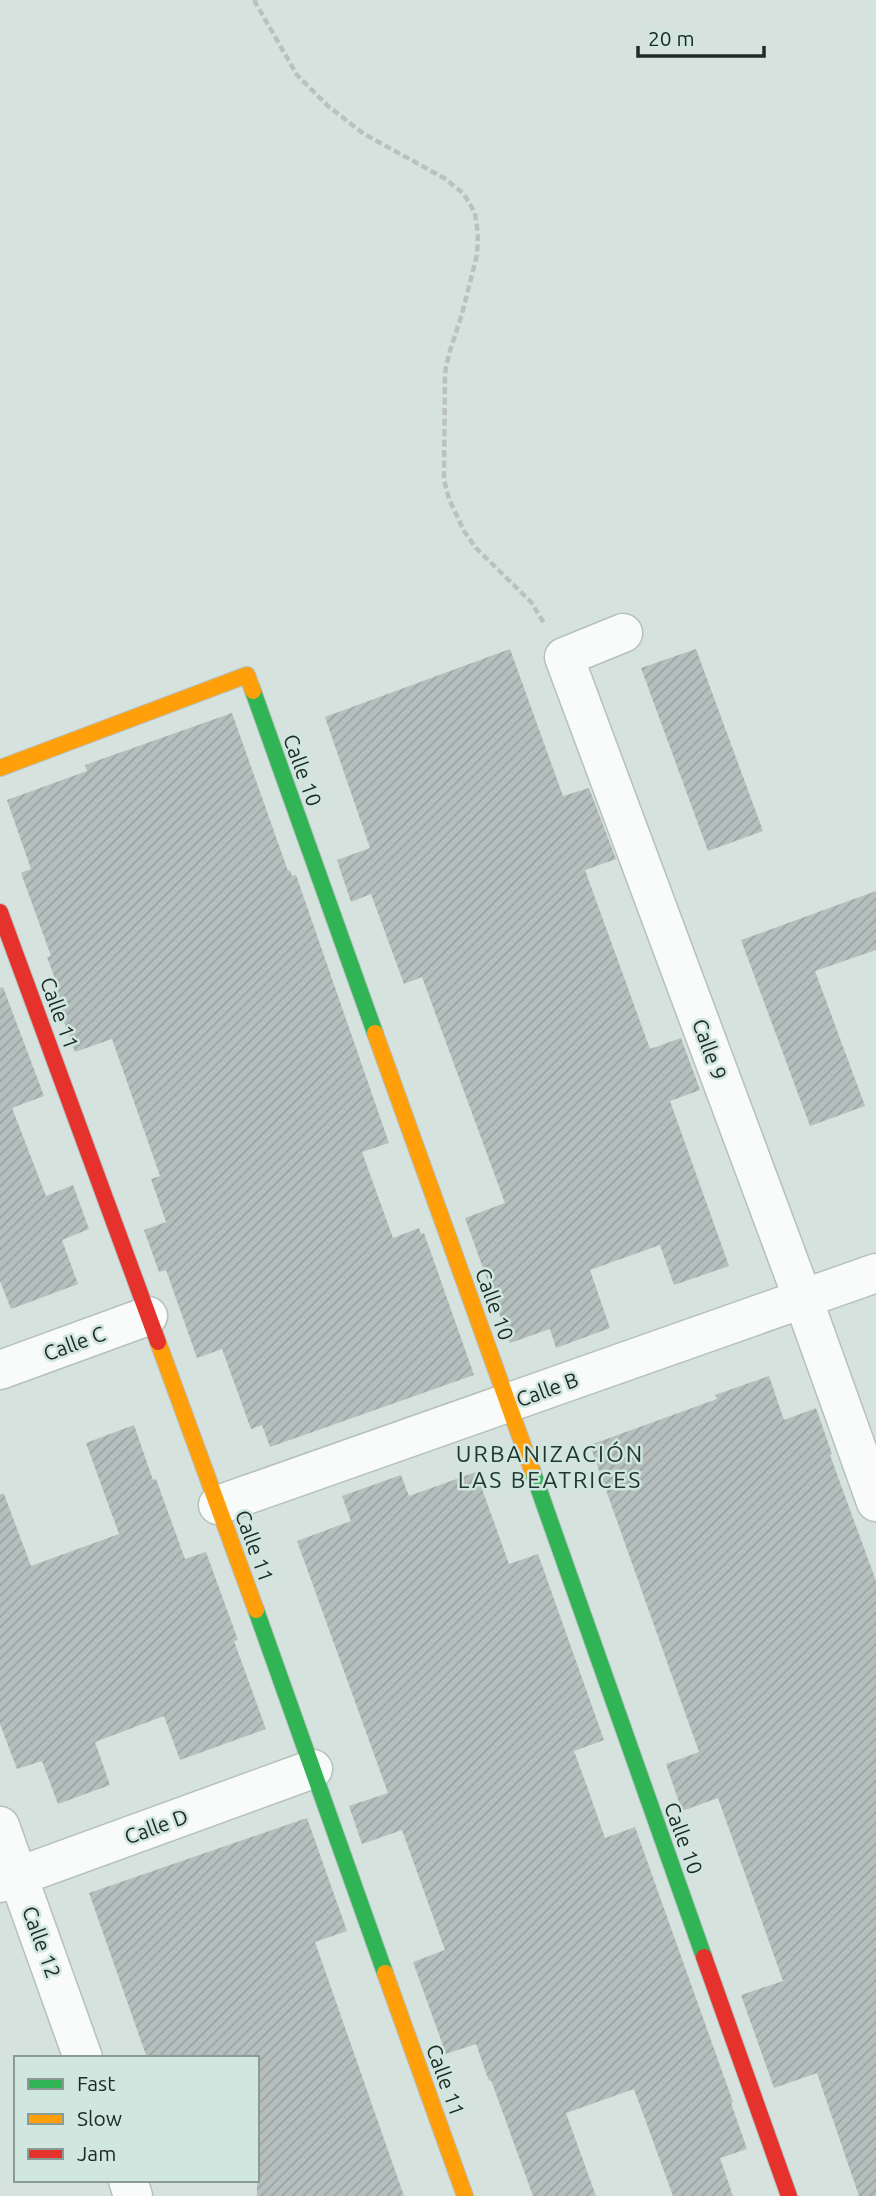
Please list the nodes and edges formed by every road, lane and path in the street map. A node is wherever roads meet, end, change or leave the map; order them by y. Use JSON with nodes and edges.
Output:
{"nodes":[{"id":1,"x":254,"y":0,"type":"edge"},
{"id":2,"x":623,"y":633,"type":"dead end"},
{"id":3,"x":564,"y":657,"type":"junction"},
{"id":4,"x":0,"y":768,"type":"edge"},
{"id":5,"x":0,"y":912,"type":"edge"},
{"id":6,"x":876,"y":1273,"type":"edge"},
{"id":7,"x":803,"y":1299,"type":"junction"},
{"id":8,"x":148,"y":1316,"type":"junction"},
{"id":9,"x":0,"y":1370,"type":"edge"},
{"id":10,"x":508,"y":1403,"type":"junction"},
{"id":11,"x":876,"y":1502,"type":"edge"},
{"id":12,"x":218,"y":1505,"type":"junction"},
{"id":13,"x":313,"y":1769,"type":"junction"},
{"id":14,"x":0,"y":1826,"type":"edge"},
{"id":15,"x":9,"y":1880,"type":"edge"},
{"id":16,"x":82,"y":2056,"type":"edge"},
{"id":17,"x":465,"y":2196,"type":"edge"},
{"id":18,"x":789,"y":2196,"type":"edge"}],
"edges":[{"from":1,"to":3,"type":"path"},
{"from":2,"to":3,"type":"street"},
{"from":3,"to":7,"type":"street","name":"Calle 9"},
{"from":4,"to":10,"type":"street","name":"Calle 10"},
{"from":5,"to":8,"type":"street","name":"Calle 11"},
{"from":6,"to":7,"type":"street","name":"Calle B"},
{"from":7,"to":10,"type":"street","name":"Calle B"},
{"from":7,"to":11,"type":"street","name":"Calle 9"},
{"from":8,"to":9,"type":"street","name":"Calle C"},
{"from":8,"to":12,"type":"street","name":"Calle 11"},
{"from":10,"to":12,"type":"street","name":"Calle B"},
{"from":10,"to":18,"type":"street","name":"Calle 10"},
{"from":12,"to":13,"type":"street","name":"Calle 11"},
{"from":13,"to":15,"type":"street","name":"Calle D"},
{"from":13,"to":17,"type":"street","name":"Calle 11"},
{"from":14,"to":15,"type":"street","name":"Calle 12"},
{"from":15,"to":16,"type":"street","name":"Calle 12"}]}
